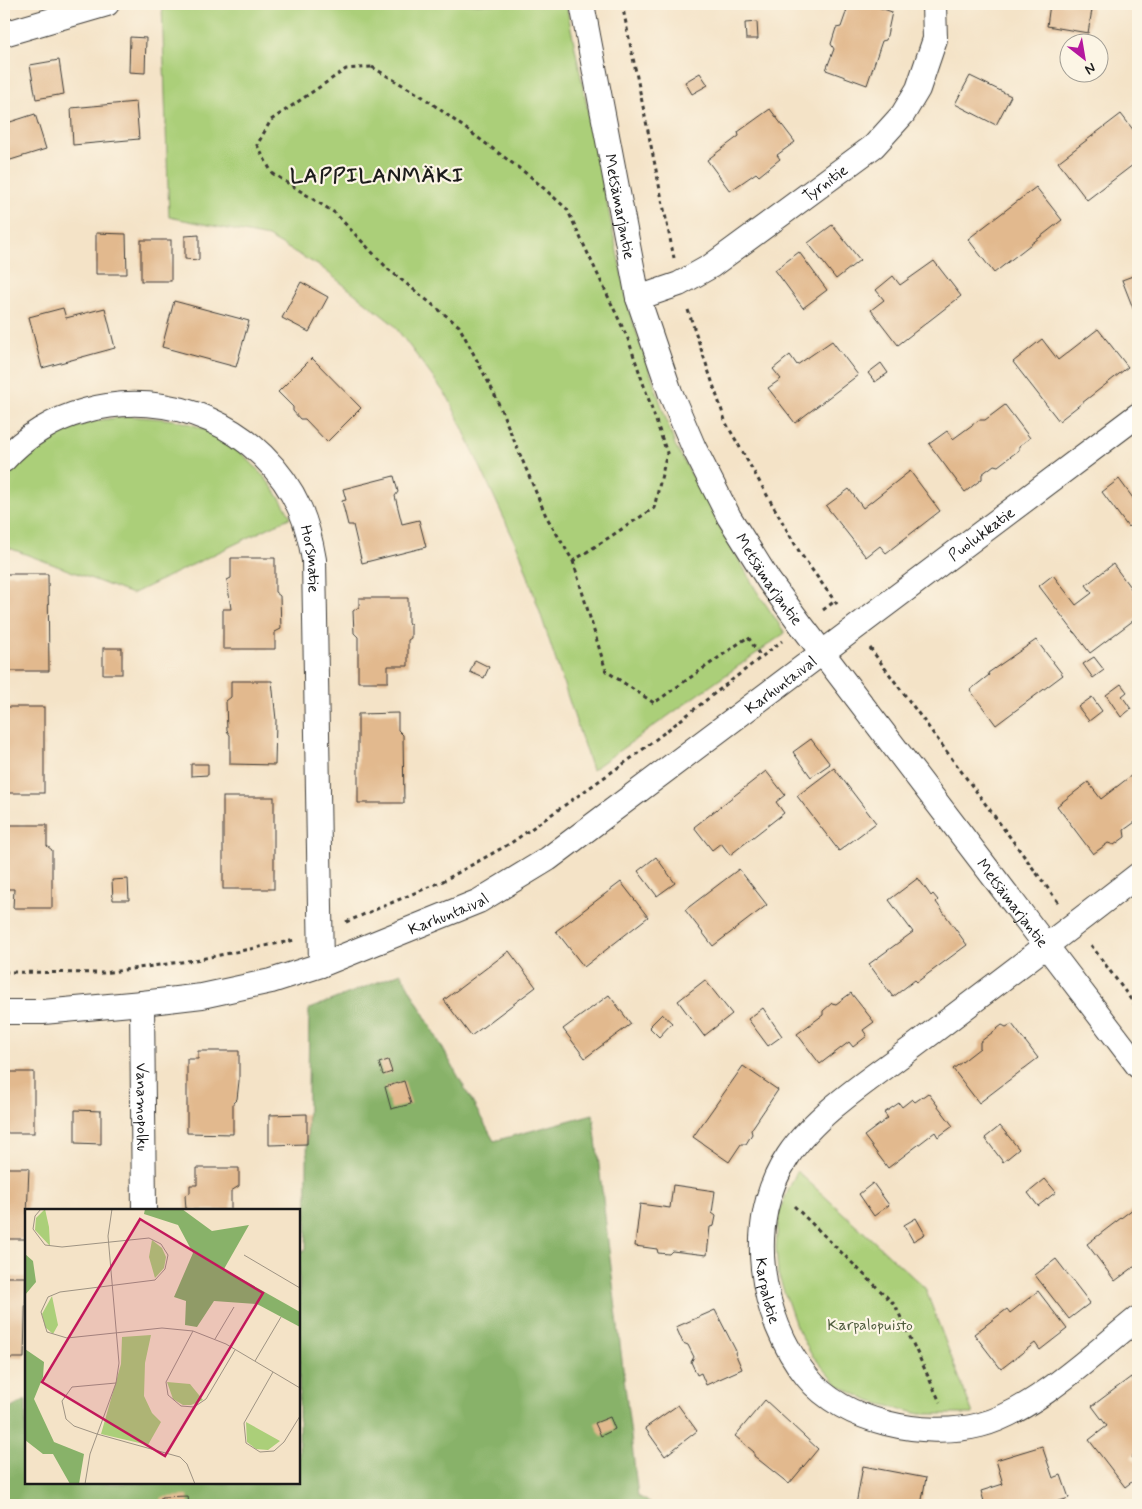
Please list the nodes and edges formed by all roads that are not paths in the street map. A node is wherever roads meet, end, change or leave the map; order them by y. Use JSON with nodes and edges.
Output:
{"nodes":[{"id":1,"x":107,"y":4,"type":"edge"},
{"id":2,"x":582,"y":4,"type":"edge"},
{"id":3,"x":934,"y":4,"type":"edge"},
{"id":4,"x":4,"y":34,"type":"edge"},
{"id":5,"x":638,"y":298,"type":"junction"},
{"id":6,"x":1138,"y":416,"type":"edge"},
{"id":7,"x":4,"y":460,"type":"edge"},
{"id":8,"x":824,"y":653,"type":"junction"},
{"id":9,"x":1138,"y":875,"type":"edge"},
{"id":10,"x":1047,"y":945,"type":"junction"},
{"id":11,"x":321,"y":965,"type":"junction"},
{"id":12,"x":142,"y":1003,"type":"junction"},
{"id":13,"x":4,"y":1012,"type":"edge"},
{"id":14,"x":1138,"y":1066,"type":"edge"},
{"id":15,"x":144,"y":1209,"type":"edge"},
{"id":16,"x":1138,"y":1318,"type":"edge"}],
"edges":[{"from":1,"to":4,"type":"street"},
{"from":2,"to":5,"type":"street","name":"Metsämarjantie"},
{"from":3,"to":5,"type":"street","name":"Tyrnitie"},
{"from":5,"to":8,"type":"street","name":"Metsämarjantie"},
{"from":6,"to":8,"type":"street","name":"Puolukkatie"},
{"from":7,"to":11,"type":"street","name":"Horsmatie"},
{"from":8,"to":10,"type":"street","name":"Metsämarjantie"},
{"from":8,"to":11,"type":"street","name":"Karhuntaival"},
{"from":9,"to":10,"type":"street"},
{"from":10,"to":14,"type":"street","name":"Metsämarjantie"},
{"from":10,"to":16,"type":"street","name":"Karpalotie"},
{"from":11,"to":12,"type":"street","name":"Karhuntaival"},
{"from":12,"to":13,"type":"street","name":"Karhuntaival"},
{"from":12,"to":15,"type":"street","name":"Vanamopolku"}]}
